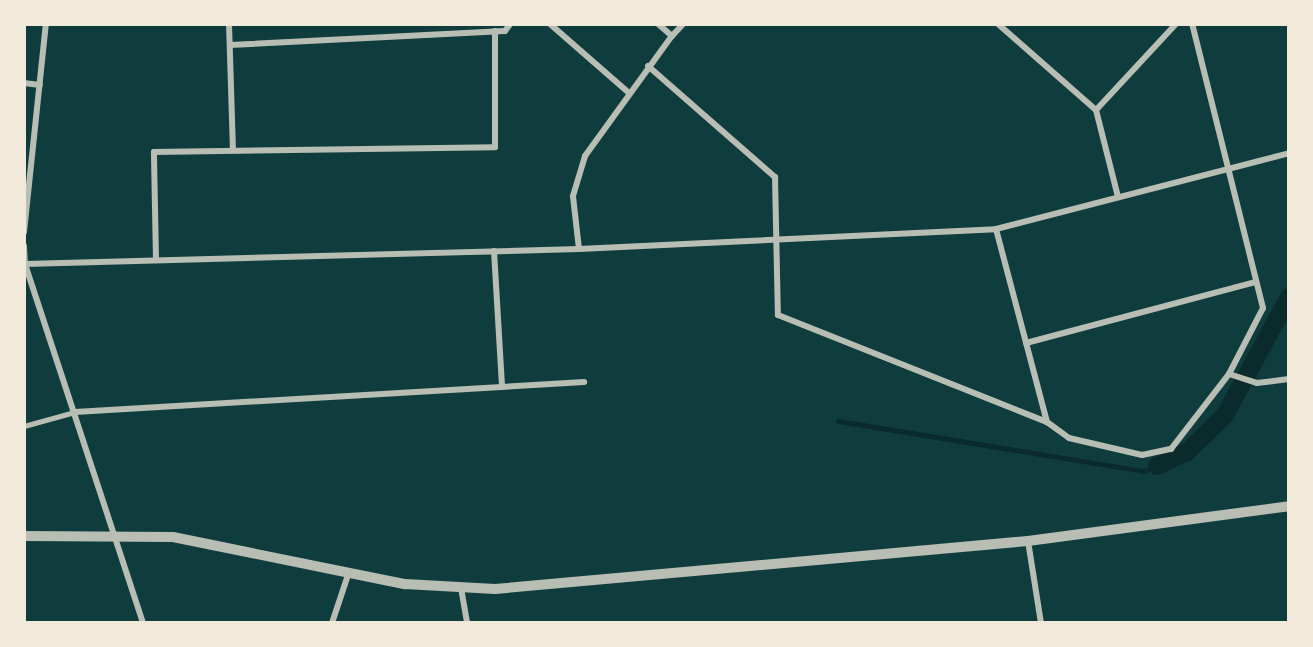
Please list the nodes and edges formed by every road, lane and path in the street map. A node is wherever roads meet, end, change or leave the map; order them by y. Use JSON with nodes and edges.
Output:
{"nodes":[{"id":1,"x":46,"y":24,"type":"edge"},
{"id":2,"x":229,"y":24,"type":"edge"},
{"id":3,"x":510,"y":24,"type":"edge"},
{"id":4,"x":550,"y":24,"type":"edge"},
{"id":5,"x":658,"y":24,"type":"edge"},
{"id":6,"x":683,"y":24,"type":"edge"},
{"id":7,"x":998,"y":24,"type":"edge"},
{"id":8,"x":1176,"y":24,"type":"edge"},
{"id":9,"x":1192,"y":24,"type":"edge"},
{"id":10,"x":495,"y":31,"type":"junction"},
{"id":11,"x":672,"y":36,"type":"junction"},
{"id":12,"x":230,"y":45,"type":"junction"},
{"id":13,"x":648,"y":66,"type":"junction"},
{"id":14,"x":24,"y":83,"type":"edge"},
{"id":15,"x":40,"y":85,"type":"junction"},
{"id":16,"x":628,"y":92,"type":"junction"},
{"id":17,"x":1096,"y":110,"type":"junction"},
{"id":18,"x":232,"y":149,"type":"junction"},
{"id":19,"x":1289,"y":153,"type":"edge"},
{"id":20,"x":1227,"y":169,"type":"junction"},
{"id":21,"x":1118,"y":197,"type":"junction"},
{"id":22,"x":996,"y":229,"type":"junction"},
{"id":23,"x":24,"y":232,"type":"edge"},
{"id":24,"x":775,"y":238,"type":"junction"},
{"id":25,"x":24,"y":246,"type":"edge"},
{"id":26,"x":579,"y":249,"type":"junction"},
{"id":27,"x":494,"y":251,"type":"junction"},
{"id":28,"x":156,"y":260,"type":"junction"},
{"id":29,"x":25,"y":264,"type":"edge"},
{"id":30,"x":1256,"y":282,"type":"junction"},
{"id":31,"x":1026,"y":342,"type":"junction"},
{"id":32,"x":1229,"y":374,"type":"junction"},
{"id":33,"x":1289,"y":379,"type":"edge"},
{"id":34,"x":584,"y":382,"type":"dead end"},
{"id":35,"x":502,"y":387,"type":"junction"},
{"id":36,"x":75,"y":412,"type":"junction"},
{"id":37,"x":1047,"y":422,"type":"junction"},
{"id":38,"x":24,"y":426,"type":"edge"},
{"id":39,"x":1289,"y":506,"type":"edge"},
{"id":40,"x":115,"y":533,"type":"junction"},
{"id":41,"x":24,"y":536,"type":"edge"},
{"id":42,"x":1028,"y":541,"type":"junction"},
{"id":43,"x":349,"y":572,"type":"junction"},
{"id":44,"x":461,"y":588,"type":"junction"},
{"id":45,"x":143,"y":623,"type":"edge"},
{"id":46,"x":332,"y":623,"type":"edge"},
{"id":47,"x":467,"y":623,"type":"edge"},
{"id":48,"x":1041,"y":623,"type":"edge"}],
"edges":[{"from":1,"to":15,"type":"street"},
{"from":2,"to":12,"type":"street"},
{"from":3,"to":10,"type":"street"},
{"from":4,"to":16,"type":"street"},
{"from":5,"to":11,"type":"street"},
{"from":6,"to":11,"type":"street"},
{"from":7,"to":17,"type":"street"},
{"from":8,"to":17,"type":"street"},
{"from":9,"to":20,"type":"street"},
{"from":10,"to":12,"type":"street"},
{"from":10,"to":18,"type":"street"},
{"from":11,"to":13,"type":"street"},
{"from":12,"to":18,"type":"street"},
{"from":13,"to":16,"type":"street"},
{"from":13,"to":24,"type":"street"},
{"from":14,"to":15,"type":"street"},
{"from":15,"to":23,"type":"street"},
{"from":16,"to":26,"type":"street"},
{"from":17,"to":21,"type":"street"},
{"from":18,"to":28,"type":"street"},
{"from":19,"to":20,"type":"street"},
{"from":20,"to":21,"type":"street"},
{"from":20,"to":30,"type":"street"},
{"from":21,"to":22,"type":"street"},
{"from":22,"to":24,"type":"street"},
{"from":22,"to":31,"type":"street"},
{"from":24,"to":26,"type":"street"},
{"from":24,"to":37,"type":"street"},
{"from":25,"to":29,"type":"street"},
{"from":26,"to":27,"type":"street"},
{"from":27,"to":28,"type":"street"},
{"from":27,"to":35,"type":"street"},
{"from":28,"to":29,"type":"street"},
{"from":29,"to":36,"type":"street"},
{"from":30,"to":31,"type":"street"},
{"from":30,"to":32,"type":"street"},
{"from":31,"to":37,"type":"street"},
{"from":32,"to":33,"type":"street"},
{"from":32,"to":37,"type":"street"},
{"from":34,"to":35,"type":"street"},
{"from":35,"to":36,"type":"street"},
{"from":36,"to":38,"type":"lane"},
{"from":36,"to":40,"type":"street"},
{"from":39,"to":42,"type":"street"},
{"from":40,"to":41,"type":"street"},
{"from":40,"to":43,"type":"street"},
{"from":40,"to":45,"type":"street"},
{"from":42,"to":44,"type":"street"},
{"from":42,"to":48,"type":"street"},
{"from":43,"to":44,"type":"street"},
{"from":43,"to":46,"type":"street"},
{"from":44,"to":47,"type":"street"}]}
